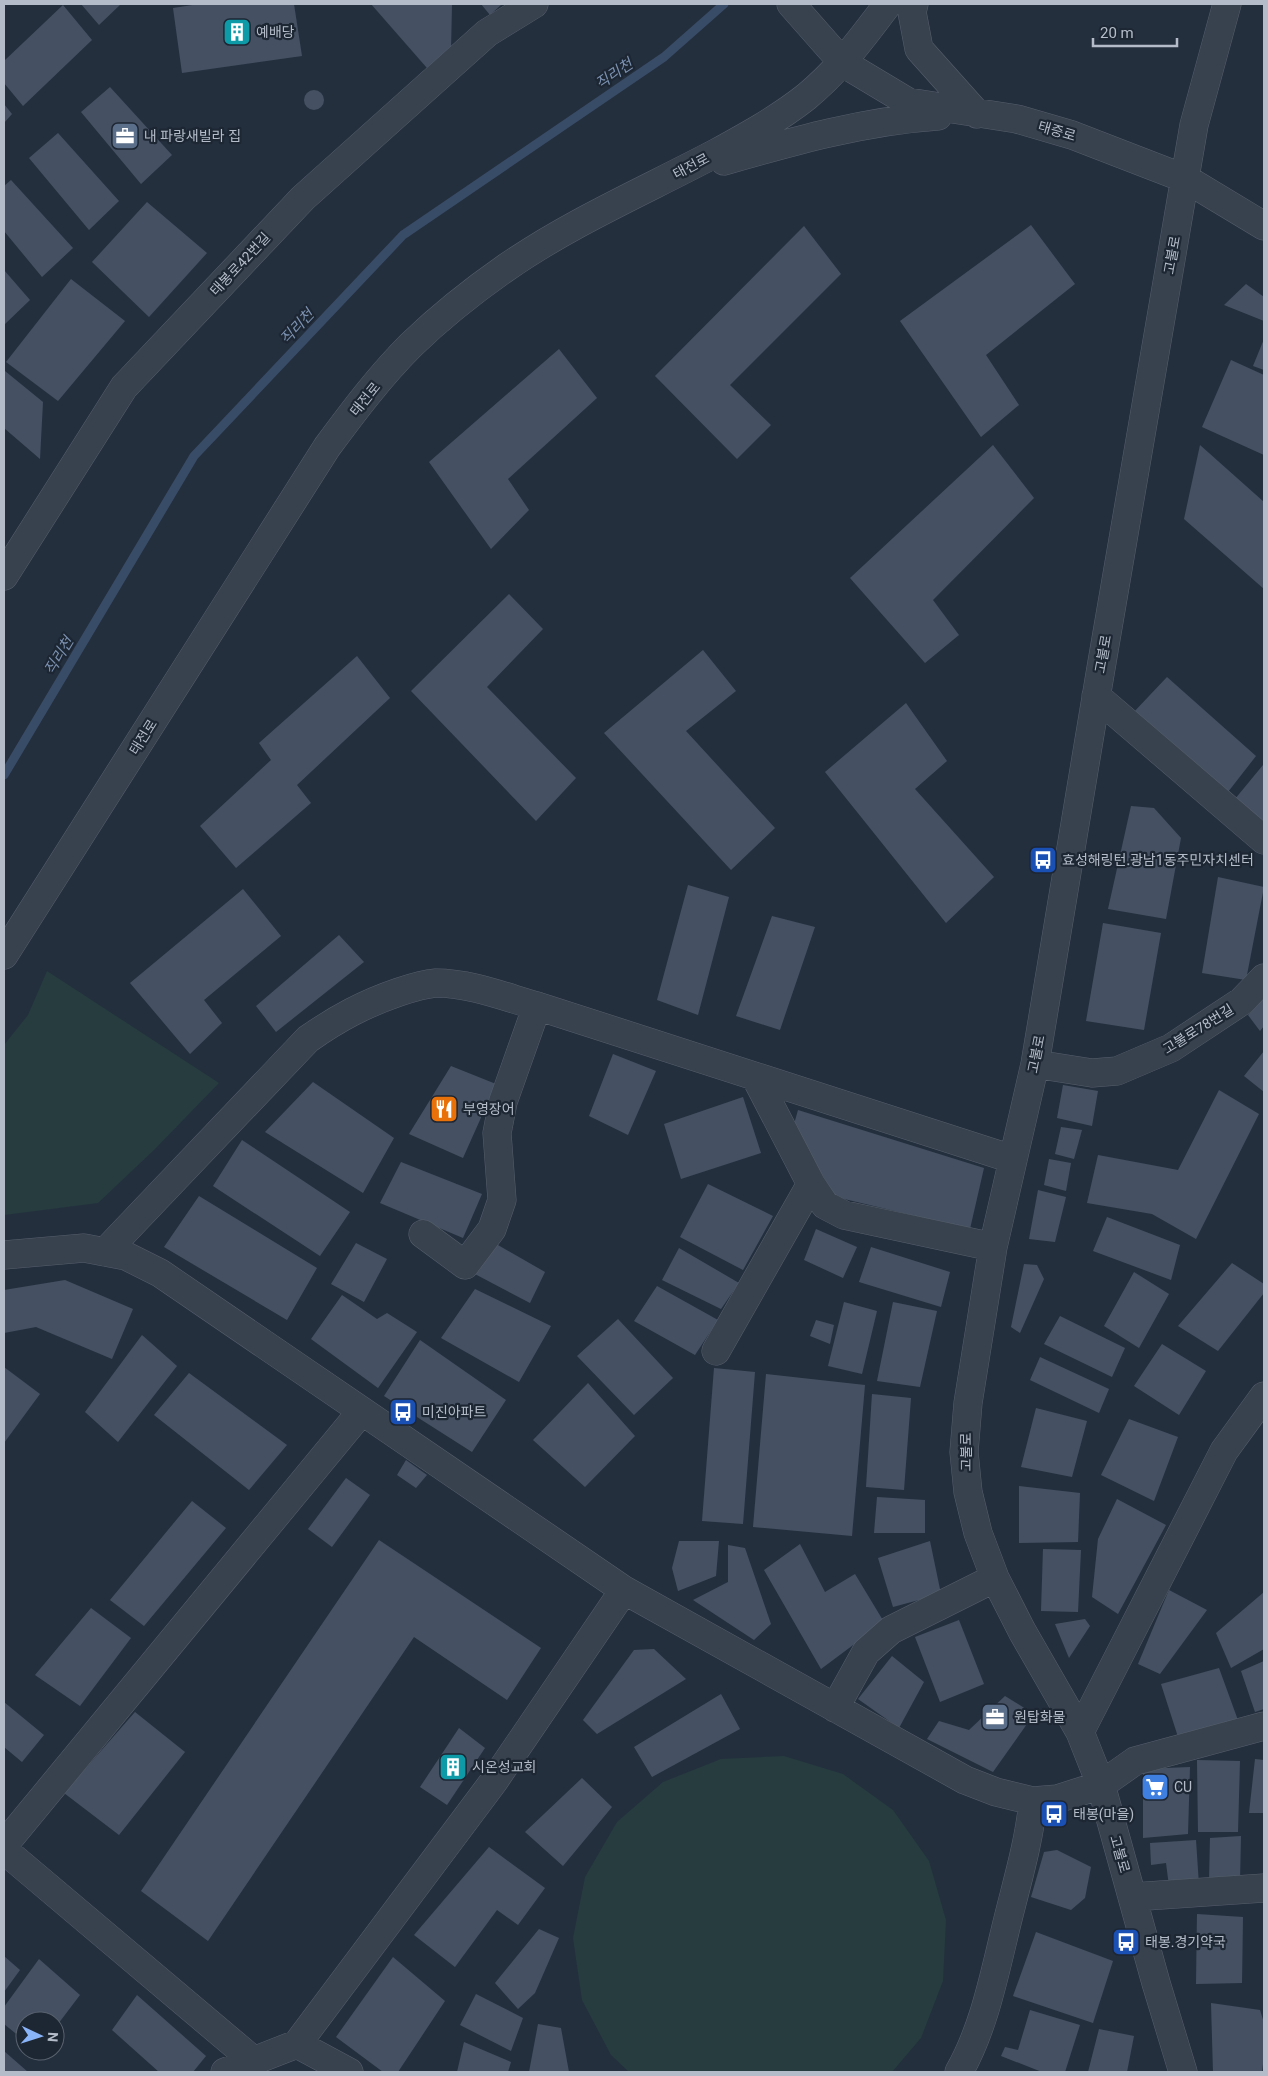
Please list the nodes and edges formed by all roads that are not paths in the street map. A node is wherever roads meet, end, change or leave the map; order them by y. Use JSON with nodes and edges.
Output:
{"nodes":[{"id":1,"x":534,"y":4,"type":"edge"},
{"id":2,"x":791,"y":4,"type":"edge"},
{"id":3,"x":888,"y":4,"type":"edge"},
{"id":4,"x":914,"y":4,"type":"edge"},
{"id":5,"x":1227,"y":4,"type":"edge"},
{"id":6,"x":843,"y":63,"type":"junction"},
{"id":7,"x":977,"y":114,"type":"junction"},
{"id":8,"x":676,"y":174,"type":"junction"},
{"id":9,"x":1186,"y":179,"type":"junction"},
{"id":10,"x":1264,"y":226,"type":"edge"},
{"id":11,"x":4,"y":576,"type":"edge"},
{"id":12,"x":1096,"y":696,"type":"junction"},
{"id":13,"x":1264,"y":840,"type":"edge"},
{"id":14,"x":4,"y":955,"type":"edge"},
{"id":15,"x":1264,"y":978,"type":"edge"},
{"id":16,"x":537,"y":1006,"type":"junction"},
{"id":17,"x":1035,"y":1064,"type":"junction"},
{"id":18,"x":756,"y":1078,"type":"junction"},
{"id":19,"x":1012,"y":1159,"type":"junction"},
{"id":20,"x":810,"y":1184,"type":"junction"},
{"id":21,"x":423,"y":1234,"type":"dead end"},
{"id":22,"x":993,"y":1247,"type":"junction"},
{"id":23,"x":105,"y":1252,"type":"junction"},
{"id":24,"x":4,"y":1254,"type":"edge"},
{"id":25,"x":716,"y":1351,"type":"dead end"},
{"id":26,"x":1264,"y":1396,"type":"edge"},
{"id":27,"x":361,"y":1412,"type":"junction"},
{"id":28,"x":995,"y":1578,"type":"junction"},
{"id":29,"x":624,"y":1590,"type":"junction"},
{"id":30,"x":835,"y":1708,"type":"junction"},
{"id":31,"x":1264,"y":1726,"type":"edge"},
{"id":32,"x":1080,"y":1732,"type":"junction"},
{"id":33,"x":1101,"y":1785,"type":"junction"},
{"id":34,"x":1033,"y":1801,"type":"junction"},
{"id":35,"x":4,"y":1844,"type":"edge"},
{"id":36,"x":4,"y":1850,"type":"edge"},
{"id":37,"x":1264,"y":1888,"type":"edge"},
{"id":38,"x":1132,"y":1897,"type":"junction"},
{"id":39,"x":297,"y":2044,"type":"junction"},
{"id":40,"x":254,"y":2061,"type":"junction"},
{"id":41,"x":225,"y":2072,"type":"edge"},
{"id":42,"x":349,"y":2072,"type":"edge"},
{"id":43,"x":959,"y":2072,"type":"edge"},
{"id":44,"x":1183,"y":2072,"type":"edge"}],
"edges":[{"from":1,"to":11,"type":"street","name":"태봉로42번길"},
{"from":2,"to":6,"type":"street","name":"태중로"},
{"from":3,"to":6,"type":"street","name":"태전로"},
{"from":4,"to":7,"type":"street"},
{"from":5,"to":9,"type":"street","name":"고불로"},
{"from":6,"to":7,"type":"street","name":"태중로"},
{"from":6,"to":8,"type":"street","name":"태전로"},
{"from":7,"to":8,"type":"street"},
{"from":7,"to":9,"type":"street","name":"태중로"},
{"from":8,"to":14,"type":"street","name":"태전로"},
{"from":9,"to":10,"type":"street","name":"태중로"},
{"from":9,"to":12,"type":"street","name":"고불로"},
{"from":12,"to":13,"type":"street"},
{"from":12,"to":17,"type":"street","name":"고불로"},
{"from":15,"to":17,"type":"street","name":"고불로78번길"},
{"from":16,"to":18,"type":"street"},
{"from":16,"to":21,"type":"street"},
{"from":16,"to":23,"type":"street"},
{"from":17,"to":19,"type":"street","name":"고불로"},
{"from":18,"to":19,"type":"street"},
{"from":18,"to":20,"type":"street"},
{"from":19,"to":22,"type":"street","name":"고불로"},
{"from":20,"to":22,"type":"street"},
{"from":20,"to":25,"type":"street"},
{"from":22,"to":28,"type":"street","name":"고불로"},
{"from":23,"to":24,"type":"street"},
{"from":23,"to":27,"type":"street"},
{"from":26,"to":32,"type":"street"},
{"from":27,"to":29,"type":"street"},
{"from":27,"to":35,"type":"street"},
{"from":28,"to":30,"type":"street"},
{"from":28,"to":32,"type":"street","name":"고불로"},
{"from":29,"to":30,"type":"street"},
{"from":29,"to":39,"type":"street"},
{"from":30,"to":34,"type":"street"},
{"from":31,"to":33,"type":"street"},
{"from":32,"to":33,"type":"street","name":"고불로"},
{"from":33,"to":34,"type":"street"},
{"from":33,"to":38,"type":"street","name":"고불로"},
{"from":34,"to":43,"type":"street"},
{"from":36,"to":40,"type":"street"},
{"from":37,"to":38,"type":"street"},
{"from":38,"to":44,"type":"street","name":"고불로"},
{"from":39,"to":40,"type":"street"},
{"from":39,"to":42,"type":"street"},
{"from":40,"to":41,"type":"street"}]}
